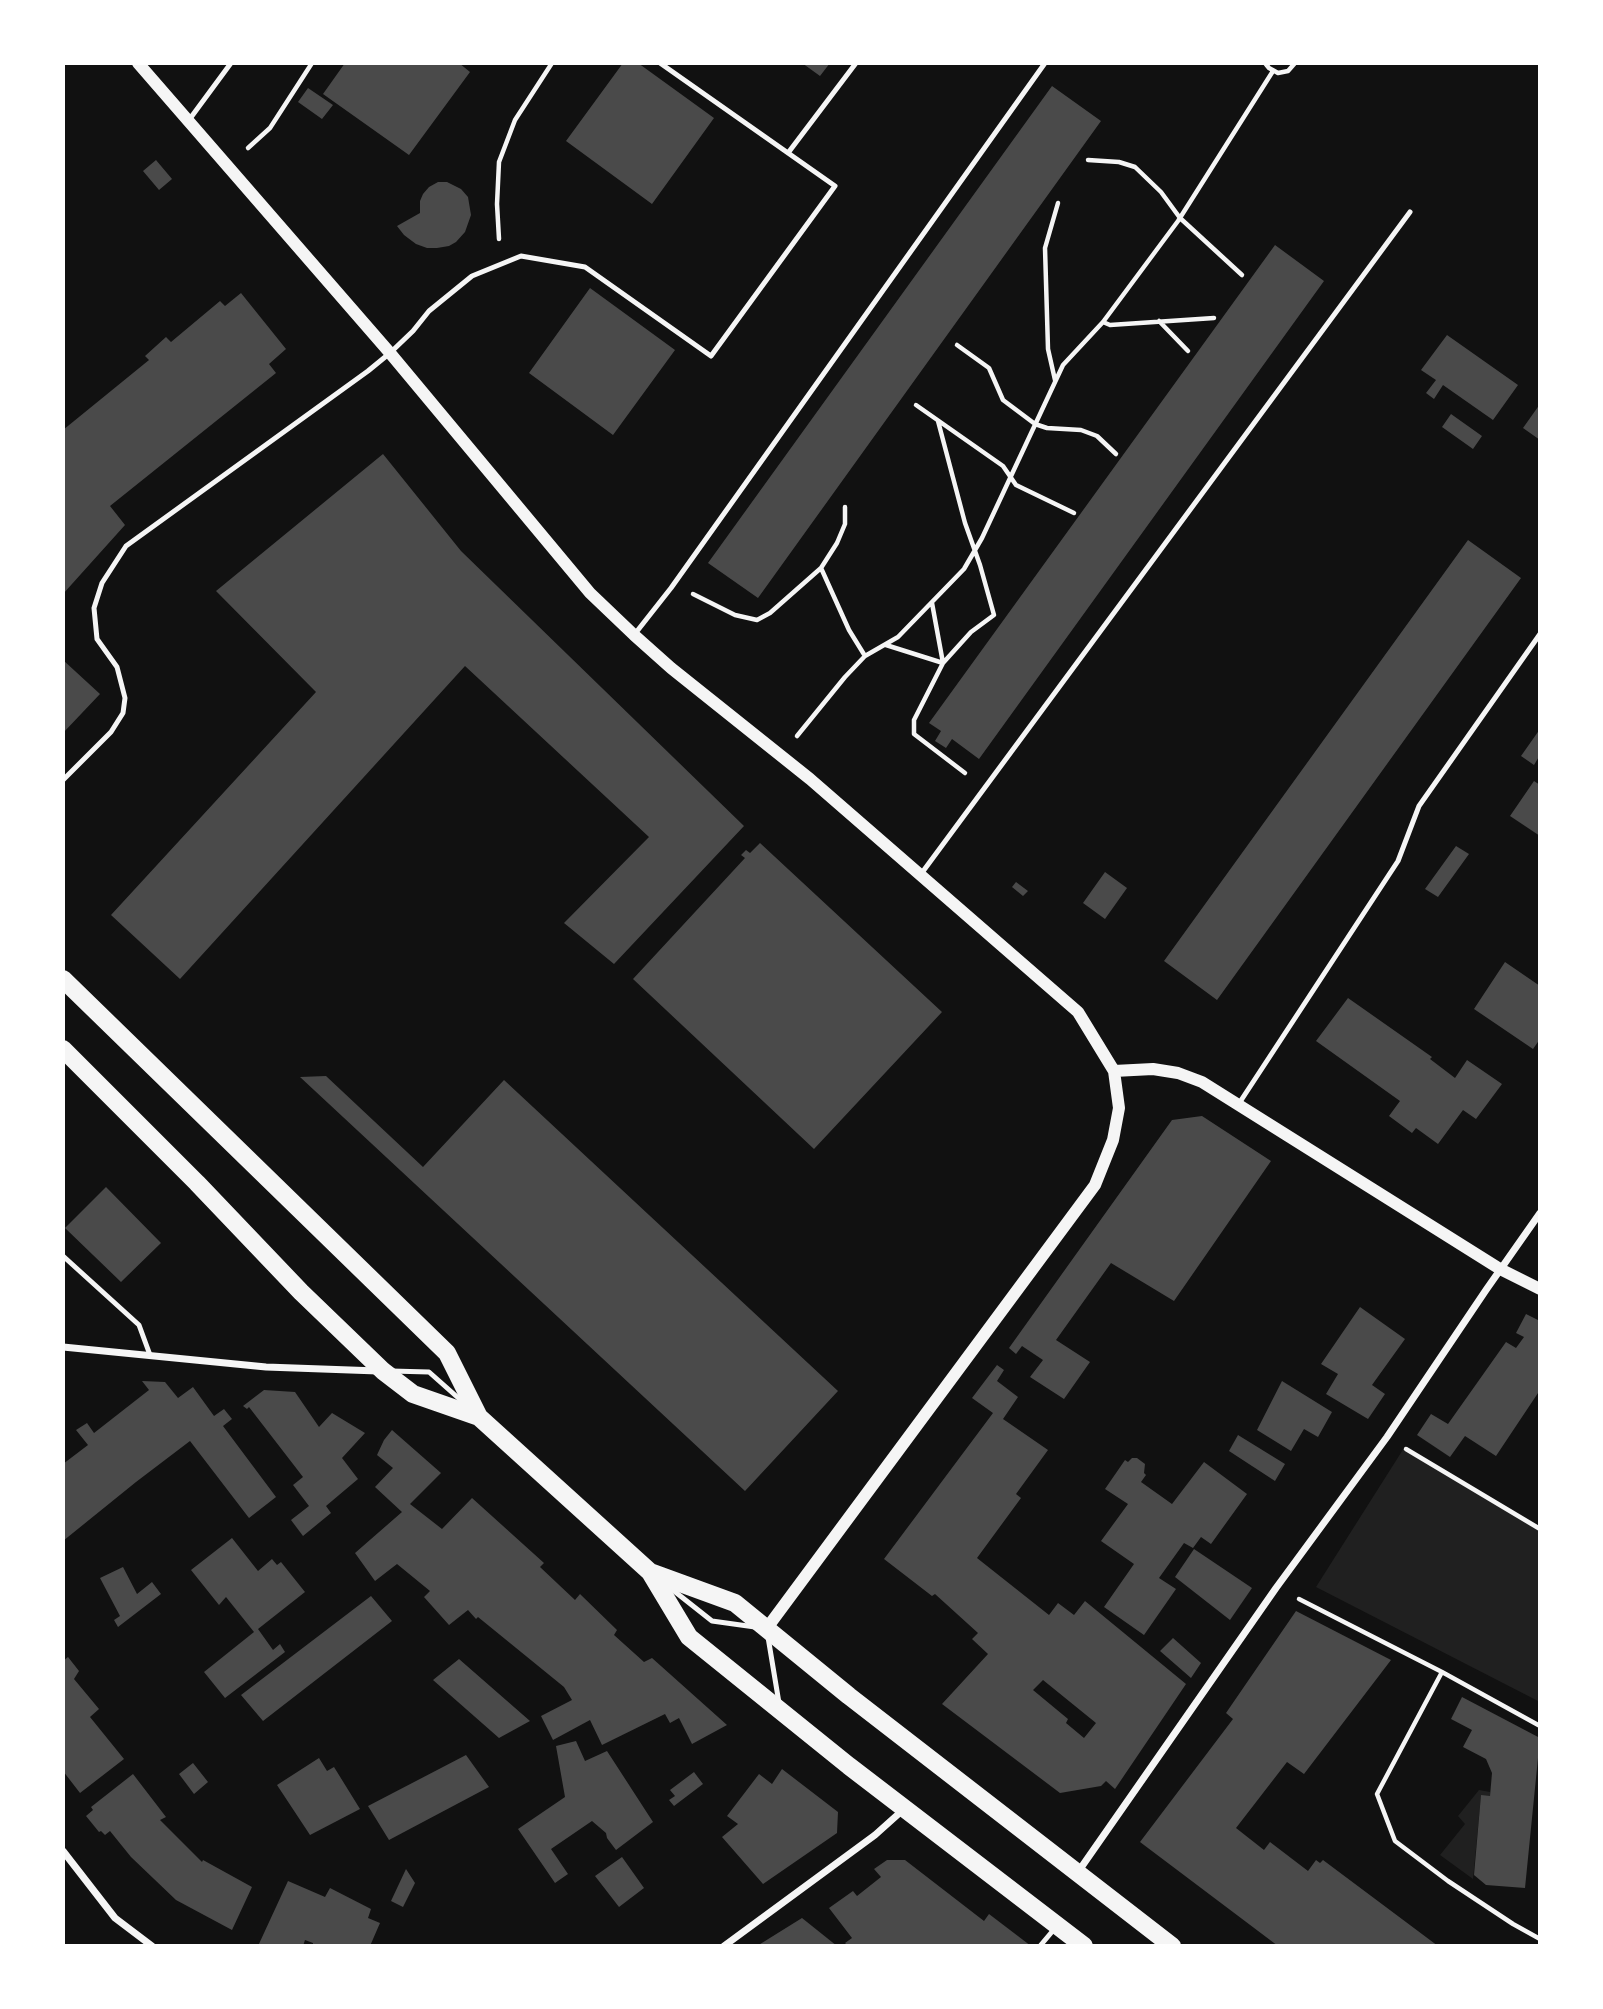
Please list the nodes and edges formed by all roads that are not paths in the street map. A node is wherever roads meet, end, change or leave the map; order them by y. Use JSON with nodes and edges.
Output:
{"nodes":[{"id":1,"x":138,"y":63,"type":"edge"},
{"id":2,"x":231,"y":63,"type":"edge"},
{"id":3,"x":660,"y":63,"type":"edge"},
{"id":4,"x":856,"y":63,"type":"edge"},
{"id":5,"x":1045,"y":63,"type":"edge"},
{"id":6,"x":188,"y":121,"type":"junction"},
{"id":7,"x":788,"y":153,"type":"junction"},
{"id":8,"x":1410,"y":212,"type":"dead end"},
{"id":9,"x":390,"y":353,"type":"junction"},
{"id":10,"x":1540,"y":634,"type":"edge"},
{"id":11,"x":634,"y":635,"type":"junction"},
{"id":12,"x":63,"y":780,"type":"edge"},
{"id":13,"x":920,"y":875,"type":"junction"},
{"id":14,"x":63,"y":979,"type":"edge"},
{"id":15,"x":63,"y":1049,"type":"edge"},
{"id":16,"x":1114,"y":1071,"type":"junction"},
{"id":17,"x":1238,"y":1105,"type":"junction"},
{"id":18,"x":1540,"y":1213,"type":"edge"},
{"id":19,"x":63,"y":1256,"type":"edge"},
{"id":20,"x":1500,"y":1269,"type":"junction"},
{"id":21,"x":1540,"y":1289,"type":"edge"},
{"id":22,"x":63,"y":1347,"type":"edge"},
{"id":23,"x":150,"y":1355,"type":"junction"},
{"id":24,"x":383,"y":1371,"type":"junction"},
{"id":25,"x":480,"y":1417,"type":"junction"},
{"id":26,"x":650,"y":1572,"type":"junction"},
{"id":27,"x":767,"y":1629,"type":"junction"},
{"id":28,"x":781,"y":1713,"type":"junction"},
{"id":29,"x":904,"y":1809,"type":"junction"},
{"id":30,"x":63,"y":1851,"type":"edge"},
{"id":31,"x":1077,"y":1873,"type":"junction"},
{"id":32,"x":1057,"y":1925,"type":"junction"},
{"id":33,"x":152,"y":1946,"type":"edge"},
{"id":34,"x":724,"y":1946,"type":"edge"},
{"id":35,"x":1040,"y":1946,"type":"edge"},
{"id":36,"x":1084,"y":1946,"type":"edge"},
{"id":37,"x":1172,"y":1946,"type":"edge"}],
"edges":[{"from":1,"to":6,"type":"street"},
{"from":2,"to":6,"type":"lane"},
{"from":3,"to":7,"type":"lane"},
{"from":4,"to":7,"type":"lane"},
{"from":5,"to":11,"type":"lane"},
{"from":6,"to":9,"type":"street"},
{"from":7,"to":9,"type":"lane"},
{"from":8,"to":13,"type":"lane"},
{"from":9,"to":11,"type":"street"},
{"from":9,"to":12,"type":"lane"},
{"from":10,"to":17,"type":"lane"},
{"from":11,"to":13,"type":"street"},
{"from":13,"to":16,"type":"street"},
{"from":14,"to":25,"type":"main road"},
{"from":15,"to":24,"type":"main road"},
{"from":16,"to":17,"type":"street"},
{"from":16,"to":27,"type":"street"},
{"from":17,"to":20,"type":"street"},
{"from":18,"to":20,"type":"street"},
{"from":19,"to":23,"type":"lane"},
{"from":20,"to":21,"type":"street"},
{"from":20,"to":31,"type":"street"},
{"from":22,"to":23,"type":"street"},
{"from":23,"to":24,"type":"street"},
{"from":24,"to":25,"type":"main road"},
{"from":24,"to":25,"type":"lane"},
{"from":25,"to":26,"type":"main road"},
{"from":26,"to":27,"type":"main road"},
{"from":26,"to":27,"type":"lane"},
{"from":26,"to":28,"type":"main road"},
{"from":27,"to":28,"type":"lane"},
{"from":27,"to":31,"type":"main road"},
{"from":28,"to":29,"type":"main road"},
{"from":29,"to":32,"type":"main road"},
{"from":29,"to":34,"type":"street"},
{"from":30,"to":33,"type":"street"},
{"from":31,"to":37,"type":"main road"},
{"from":32,"to":35,"type":"lane"},
{"from":32,"to":36,"type":"main road"}]}
